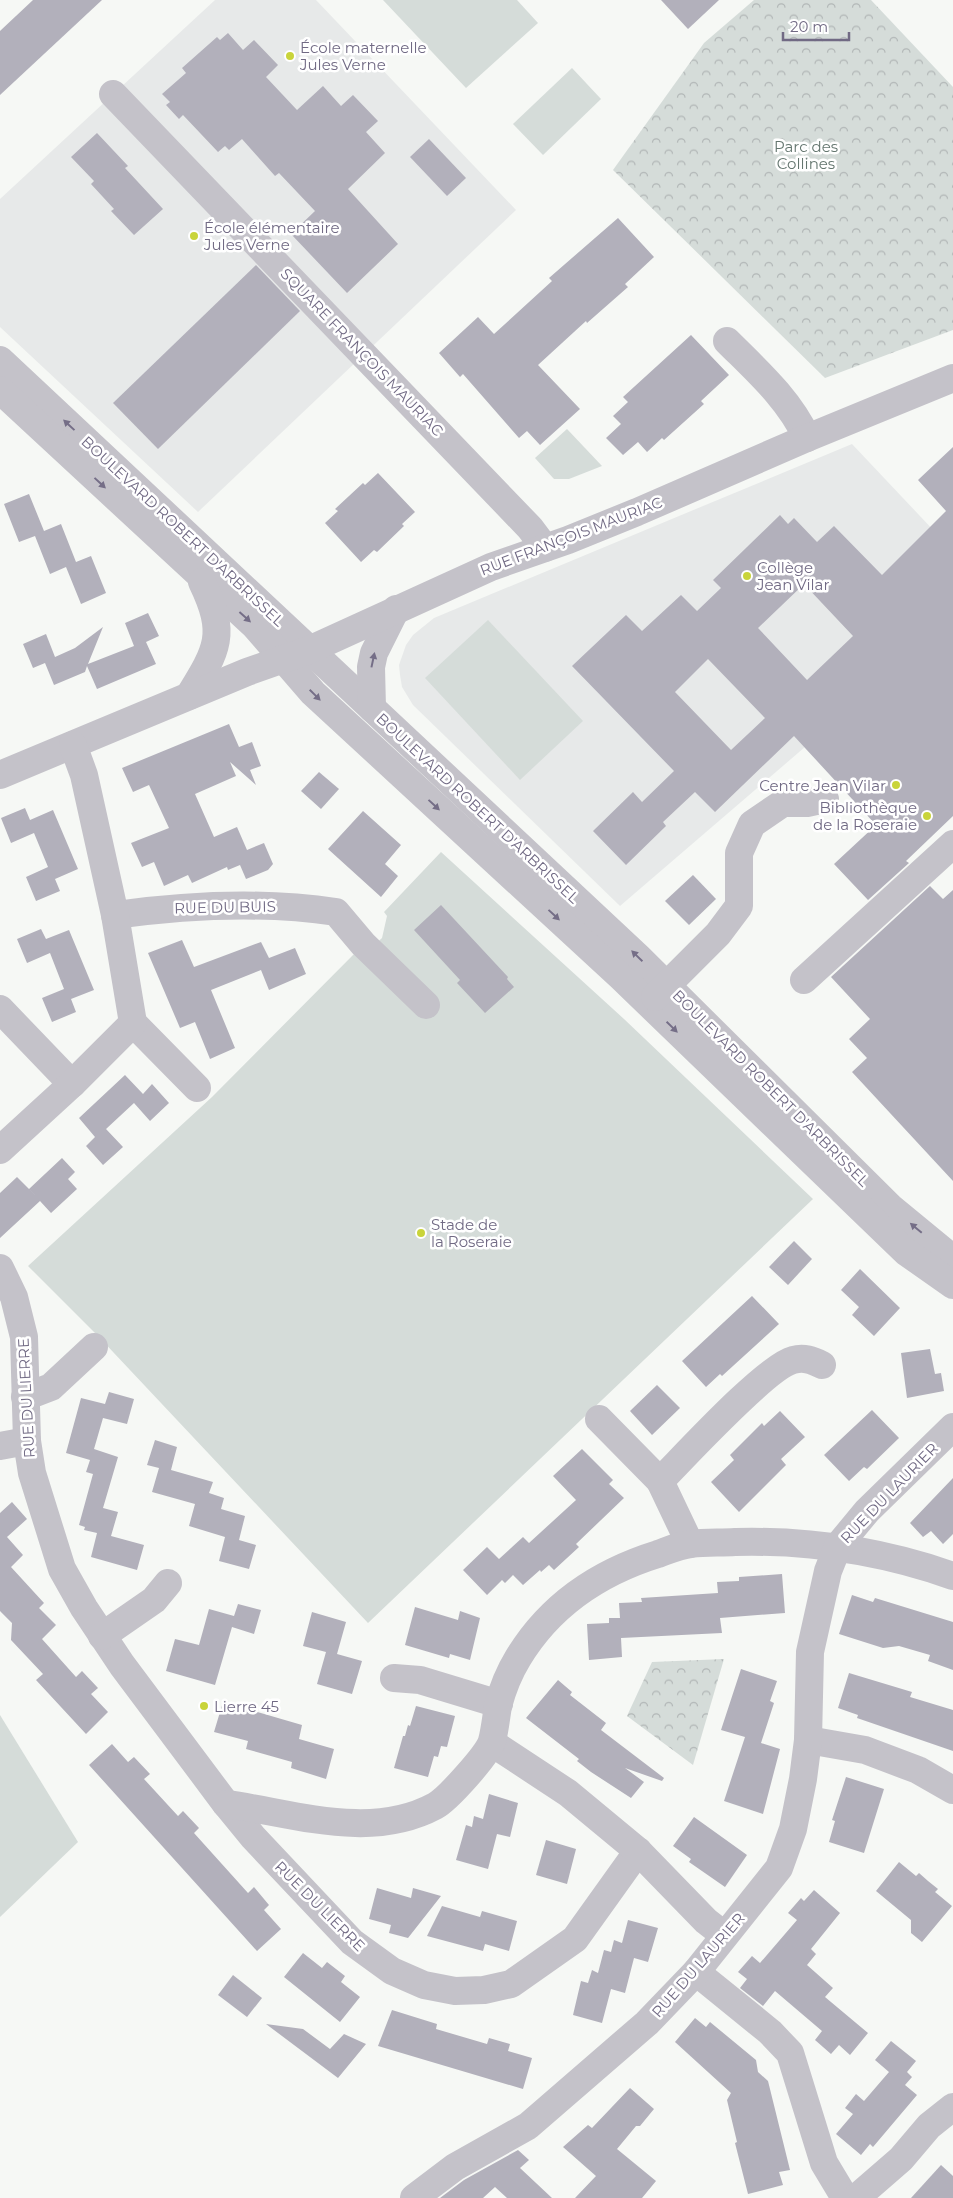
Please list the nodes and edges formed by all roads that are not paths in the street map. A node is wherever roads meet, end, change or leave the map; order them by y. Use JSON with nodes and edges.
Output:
{"nodes":[{"id":1,"x":113,"y":94,"type":"dead end"},
{"id":2,"x":727,"y":341,"type":"dead end"},
{"id":3,"x":0,"y":360,"type":"edge"},
{"id":4,"x":953,"y":378,"type":"edge"},
{"id":5,"x":0,"y":390,"type":"edge"},
{"id":6,"x":807,"y":438,"type":"junction"},
{"id":7,"x":545,"y":548,"type":"junction"},
{"id":8,"x":198,"y":574,"type":"junction"},
{"id":9,"x":396,"y":609,"type":"junction"},
{"id":10,"x":309,"y":650,"type":"junction"},
{"id":11,"x":283,"y":658,"type":"junction"},
{"id":12,"x":189,"y":696,"type":"junction"},
{"id":13,"x":372,"y":708,"type":"junction"},
{"id":14,"x":73,"y":745,"type":"junction"},
{"id":15,"x":0,"y":775,"type":"edge"},
{"id":16,"x":825,"y":798,"type":"dead end"},
{"id":17,"x":953,"y":844,"type":"edge"},
{"id":18,"x":115,"y":915,"type":"junction"},
{"id":19,"x":804,"y":980,"type":"dead end"},
{"id":20,"x":657,"y":994,"type":"junction"},
{"id":21,"x":426,"y":1005,"type":"dead end"},
{"id":22,"x":0,"y":1009,"type":"edge"},
{"id":23,"x":133,"y":1023,"type":"junction"},
{"id":24,"x":72,"y":1084,"type":"junction"},
{"id":25,"x":197,"y":1088,"type":"dead end"},
{"id":26,"x":0,"y":1150,"type":"edge"},
{"id":27,"x":953,"y":1259,"type":"edge"},
{"id":28,"x":0,"y":1268,"type":"edge"},
{"id":29,"x":953,"y":1285,"type":"edge"},
{"id":30,"x":94,"y":1347,"type":"dead end"},
{"id":31,"x":822,"y":1365,"type":"dead end"},
{"id":32,"x":26,"y":1397,"type":"junction"},
{"id":33,"x":599,"y":1419,"type":"dead end"},
{"id":34,"x":953,"y":1427,"type":"edge"},
{"id":35,"x":26,"y":1441,"type":"junction"},
{"id":36,"x":0,"y":1446,"type":"edge"},
{"id":37,"x":660,"y":1481,"type":"junction"},
{"id":38,"x":690,"y":1544,"type":"junction"},
{"id":39,"x":838,"y":1546,"type":"junction"},
{"id":40,"x":953,"y":1576,"type":"edge"},
{"id":41,"x":168,"y":1583,"type":"dead end"},
{"id":42,"x":102,"y":1636,"type":"junction"},
{"id":43,"x":394,"y":1678,"type":"dead end"},
{"id":44,"x":499,"y":1704,"type":"junction"},
{"id":45,"x":808,"y":1740,"type":"junction"},
{"id":46,"x":492,"y":1743,"type":"junction"},
{"id":47,"x":953,"y":1790,"type":"edge"},
{"id":48,"x":226,"y":1804,"type":"junction"},
{"id":49,"x":638,"y":1851,"type":"junction"},
{"id":50,"x":724,"y":1935,"type":"junction"},
{"id":51,"x":696,"y":1972,"type":"junction"},
{"id":52,"x":953,"y":2107,"type":"edge"},
{"id":53,"x":414,"y":2198,"type":"edge"},
{"id":54,"x":845,"y":2198,"type":"edge"},
{"id":55,"x":856,"y":2198,"type":"edge"}],
"edges":[{"from":1,"to":7,"type":"street","name":"SQUARE FRANÇOIS MAURIAC"},
{"from":2,"to":6,"type":"street"},
{"from":10,"to":3,"type":"street","name":"BOULEVARD ROBERT D'ARBRISSEL","one_way":true},
{"from":4,"to":6,"type":"street","name":"RUE FRANÇOIS MAURIAC"},
{"from":5,"to":8,"type":"street","name":"BOULEVARD ROBERT D'ARBRISSEL","one_way":true},
{"from":6,"to":7,"type":"street","name":"RUE FRANÇOIS MAURIAC"},
{"from":7,"to":9,"type":"street","name":"RUE FRANÇOIS MAURIAC"},
{"from":8,"to":11,"type":"street","name":"BOULEVARD ROBERT D'ARBRISSEL","one_way":true},
{"from":8,"to":12,"type":"street"},
{"from":9,"to":10,"type":"street","name":"RUE FRANÇOIS MAURIAC"},
{"from":13,"to":9,"type":"street","one_way":true},
{"from":10,"to":11,"type":"street","name":"RUE FRANÇOIS MAURIAC"},
{"from":10,"to":13,"type":"street","name":"BOULEVARD ROBERT D'ARBRISSEL"},
{"from":11,"to":12,"type":"street","name":"RUE FRANÇOIS MAURIAC"},
{"from":11,"to":20,"type":"street","name":"BOULEVARD ROBERT D'ARBRISSEL","one_way":true},
{"from":12,"to":14,"type":"street","name":"RUE FRANÇOIS MAURIAC"},
{"from":20,"to":13,"type":"street","name":"BOULEVARD ROBERT D'ARBRISSEL","one_way":true},
{"from":14,"to":15,"type":"street","name":"RUE FRANÇOIS MAURIAC"},
{"from":14,"to":18,"type":"street"},
{"from":16,"to":20,"type":"street"},
{"from":17,"to":19,"type":"street"},
{"from":18,"to":21,"type":"street","name":"RUE DU BUIS"},
{"from":18,"to":23,"type":"street"},
{"from":27,"to":20,"type":"street","name":"BOULEVARD ROBERT D'ARBRISSEL","one_way":true},
{"from":20,"to":29,"type":"street","name":"BOULEVARD ROBERT D'ARBRISSEL","one_way":true},
{"from":22,"to":24,"type":"street"},
{"from":23,"to":24,"type":"street"},
{"from":23,"to":25,"type":"street"},
{"from":24,"to":26,"type":"street"},
{"from":28,"to":32,"type":"street","name":"RUE DU LIERRE"},
{"from":30,"to":32,"type":"street"},
{"from":31,"to":37,"type":"street"},
{"from":32,"to":35,"type":"street","name":"RUE DU LIERRE"},
{"from":33,"to":37,"type":"street"},
{"from":34,"to":39,"type":"street","name":"RUE DU LAURIER"},
{"from":35,"to":36,"type":"street"},
{"from":35,"to":42,"type":"street","name":"RUE DU LIERRE"},
{"from":37,"to":38,"type":"street"},
{"from":38,"to":39,"type":"street"},
{"from":38,"to":44,"type":"street"},
{"from":39,"to":40,"type":"street"},
{"from":39,"to":45,"type":"street","name":"RUE DU LAURIER"},
{"from":41,"to":42,"type":"street"},
{"from":42,"to":48,"type":"street","name":"RUE DU LIERRE"},
{"from":43,"to":44,"type":"street"},
{"from":44,"to":46,"type":"street"},
{"from":45,"to":47,"type":"street"},
{"from":45,"to":50,"type":"street","name":"RUE DU LAURIER"},
{"from":46,"to":48,"type":"street"},
{"from":46,"to":49,"type":"street"},
{"from":48,"to":49,"type":"street","name":"RUE DU LIERRE"},
{"from":49,"to":50,"type":"street"},
{"from":50,"to":51,"type":"street","name":"RUE DU LAURIER"},
{"from":51,"to":53,"type":"street","name":"RUE DU LAURIER"},
{"from":51,"to":54,"type":"street"},
{"from":52,"to":55,"type":"street"}]}
